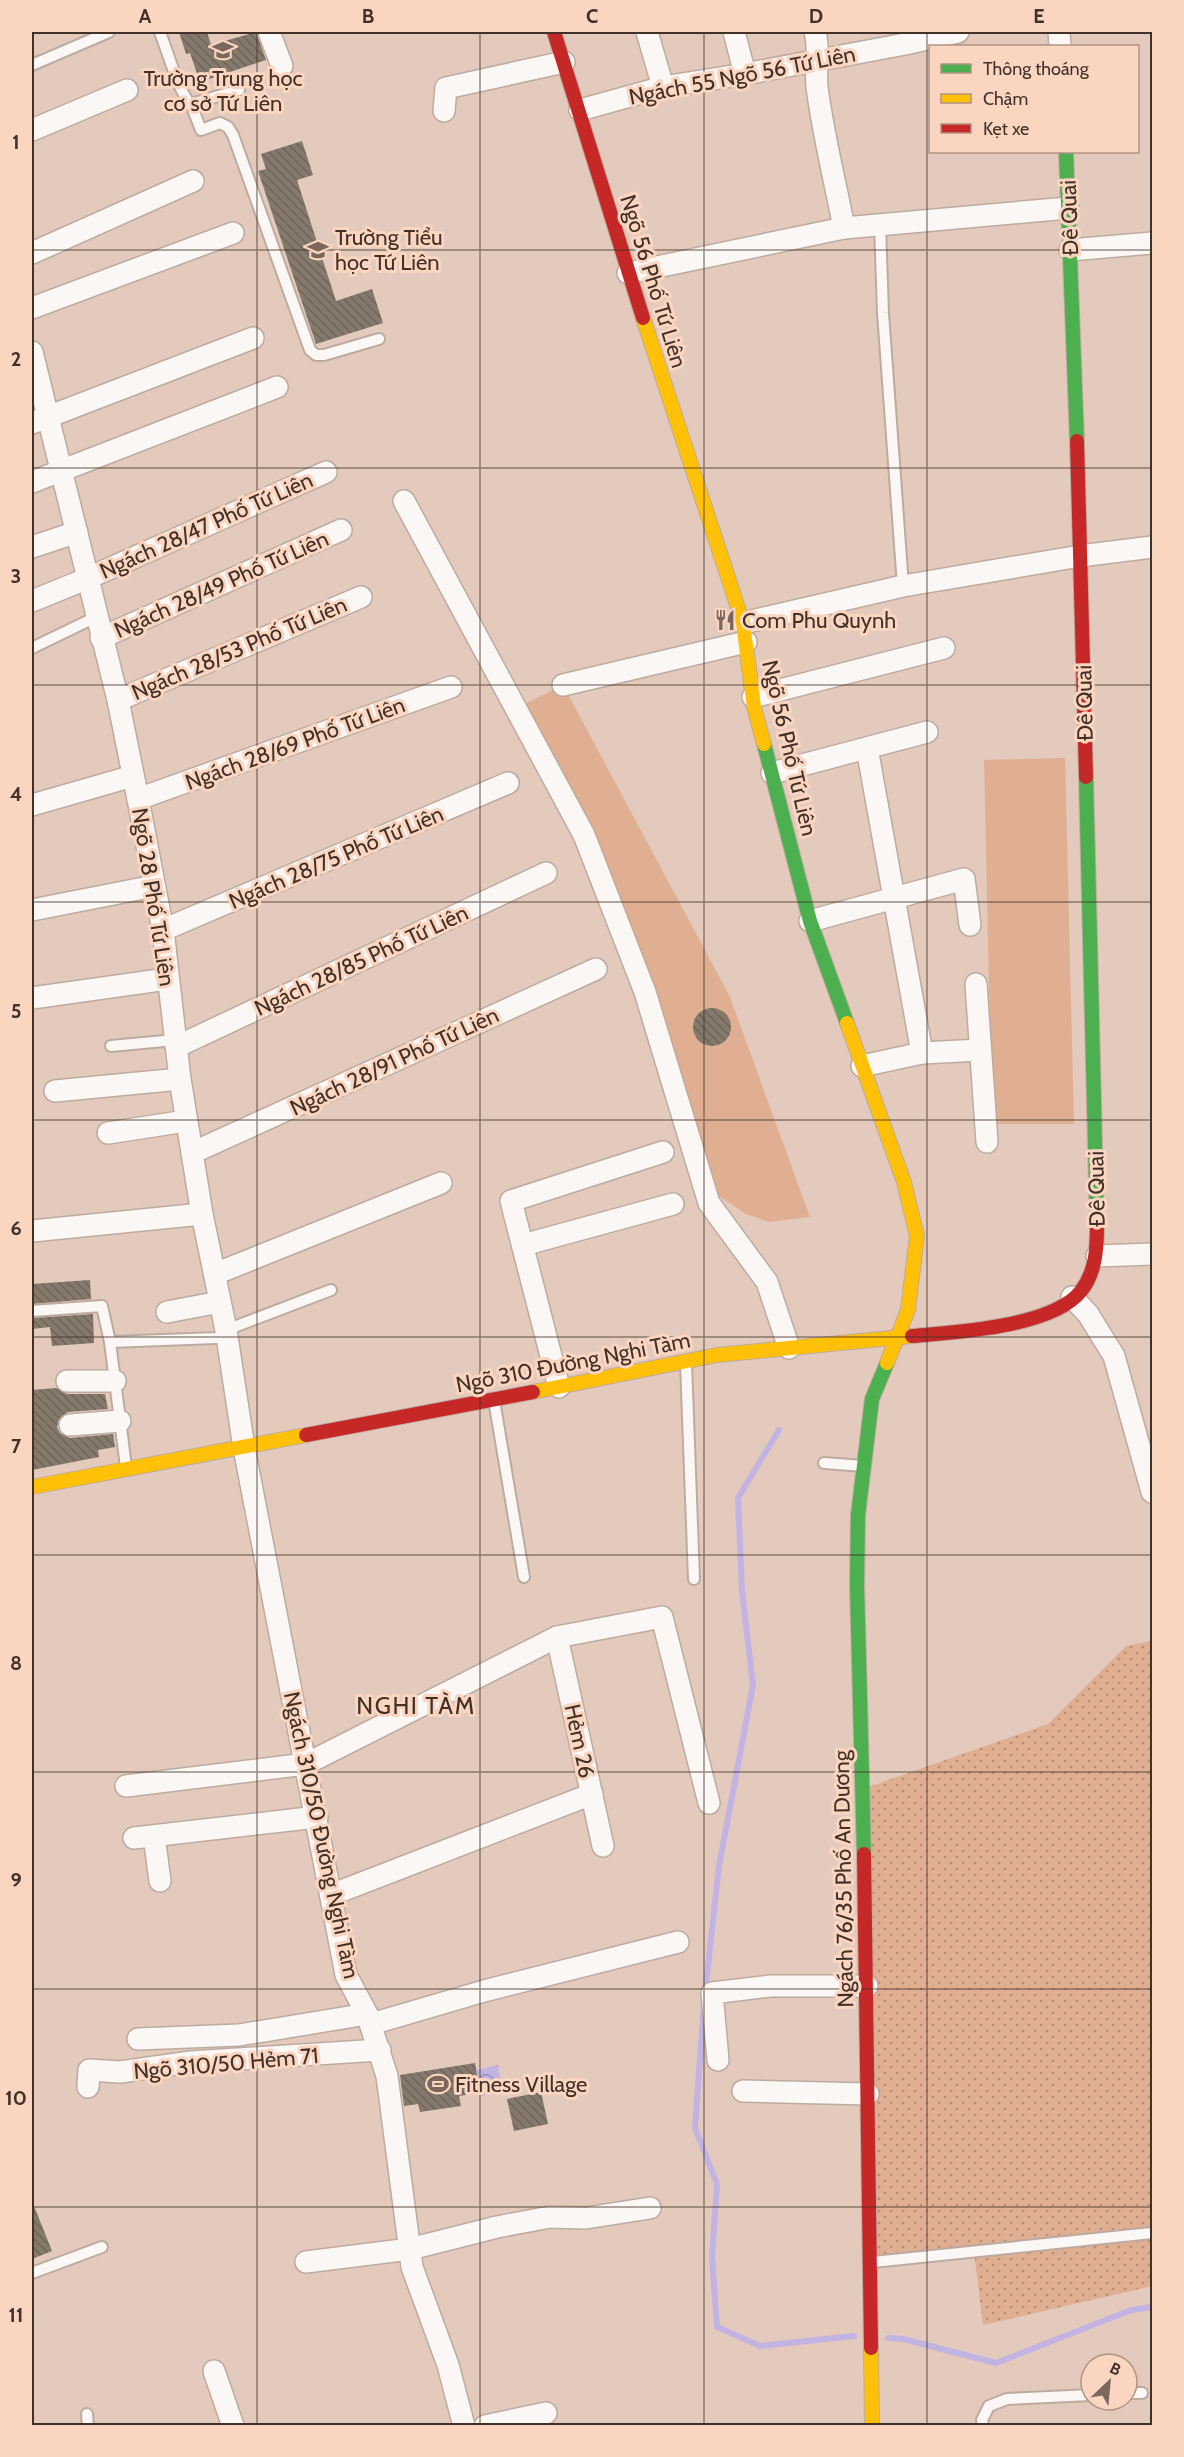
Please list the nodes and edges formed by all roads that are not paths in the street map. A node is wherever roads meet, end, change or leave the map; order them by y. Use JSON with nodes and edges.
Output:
{"nodes":[{"id":1,"x":109,"y":32,"type":"edge"},
{"id":2,"x":160,"y":32,"type":"edge"},
{"id":3,"x":269,"y":32,"type":"edge"},
{"id":4,"x":554,"y":32,"type":"edge"},
{"id":5,"x":647,"y":32,"type":"edge"},
{"id":6,"x":734,"y":32,"type":"edge"},
{"id":7,"x":815,"y":32,"type":"edge"},
{"id":8,"x":958,"y":32,"type":"edge"},
{"id":9,"x":903,"y":38,"type":"edge"},
{"id":10,"x":815,"y":61,"type":"junction"},
{"id":11,"x":564,"y":62,"type":"junction"},
{"id":12,"x":32,"y":65,"type":"edge"},
{"id":13,"x":282,"y":66,"type":"dead end"},
{"id":14,"x":745,"y":74,"type":"junction"},
{"id":15,"x":663,"y":87,"type":"junction"},
{"id":16,"x":127,"y":90,"type":"dead end"},
{"id":17,"x":239,"y":90,"type":"dead end"},
{"id":18,"x":191,"y":104,"type":"junction"},
{"id":19,"x":580,"y":110,"type":"junction"},
{"id":20,"x":444,"y":111,"type":"dead end"},
{"id":21,"x":32,"y":130,"type":"edge"},
{"id":22,"x":1066,"y":153,"type":"edge"},
{"id":23,"x":193,"y":181,"type":"dead end"},
{"id":24,"x":1068,"y":208,"type":"junction"},
{"id":25,"x":880,"y":225,"type":"junction"},
{"id":26,"x":844,"y":228,"type":"junction"},
{"id":27,"x":233,"y":234,"type":"dead end"},
{"id":28,"x":1152,"y":243,"type":"edge"},
{"id":29,"x":1070,"y":250,"type":"junction"},
{"id":30,"x":32,"y":253,"type":"edge"},
{"id":31,"x":628,"y":273,"type":"junction"},
{"id":32,"x":32,"y":308,"type":"edge"},
{"id":33,"x":253,"y":338,"type":"dead end"},
{"id":34,"x":379,"y":339,"type":"dead end"},
{"id":35,"x":32,"y":352,"type":"edge"},
{"id":36,"x":277,"y":387,"type":"dead end"},
{"id":37,"x":40,"y":420,"type":"edge"},
{"id":38,"x":62,"y":470,"type":"junction"},
{"id":39,"x":326,"y":472,"type":"dead end"},
{"id":40,"x":32,"y":482,"type":"edge"},
{"id":41,"x":404,"y":501,"type":"dead end"},
{"id":42,"x":341,"y":530,"type":"dead end"},
{"id":43,"x":77,"y":532,"type":"junction"},
{"id":44,"x":32,"y":547,"type":"edge"},
{"id":45,"x":1152,"y":547,"type":"edge"},
{"id":46,"x":1080,"y":556,"type":"junction"},
{"id":47,"x":86,"y":579,"type":"junction"},
{"id":48,"x":903,"y":586,"type":"junction"},
{"id":49,"x":361,"y":597,"type":"dead end"},
{"id":50,"x":32,"y":601,"type":"edge"},
{"id":51,"x":96,"y":617,"type":"junction"},
{"id":52,"x":744,"y":632,"type":"junction"},
{"id":53,"x":101,"y":638,"type":"junction"},
{"id":54,"x":32,"y":648,"type":"edge"},
{"id":55,"x":944,"y":648,"type":"dead end"},
{"id":56,"x":563,"y":685,"type":"dead end"},
{"id":57,"x":451,"y":687,"type":"dead end"},
{"id":58,"x":753,"y":697,"type":"junction"},
{"id":59,"x":118,"y":700,"type":"junction"},
{"id":60,"x":927,"y":732,"type":"dead end"},
{"id":61,"x":867,"y":748,"type":"junction"},
{"id":62,"x":772,"y":772,"type":"junction"},
{"id":63,"x":133,"y":776,"type":"junction"},
{"id":64,"x":508,"y":783,"type":"dead end"},
{"id":65,"x":138,"y":799,"type":"junction"},
{"id":66,"x":32,"y":805,"type":"edge"},
{"id":67,"x":546,"y":873,"type":"dead end"},
{"id":68,"x":154,"y":886,"type":"junction"},
{"id":69,"x":895,"y":899,"type":"junction"},
{"id":70,"x":32,"y":910,"type":"edge"},
{"id":71,"x":810,"y":921,"type":"junction"},
{"id":72,"x":969,"y":925,"type":"dead end"},
{"id":73,"x":163,"y":930,"type":"junction"},
{"id":74,"x":596,"y":969,"type":"dead end"},
{"id":75,"x":167,"y":978,"type":"junction"},
{"id":76,"x":976,"y":984,"type":"dead end"},
{"id":77,"x":32,"y":998,"type":"edge"},
{"id":78,"x":176,"y":1043,"type":"junction"},
{"id":79,"x":111,"y":1046,"type":"dead end"},
{"id":80,"x":981,"y":1050,"type":"junction"},
{"id":81,"x":922,"y":1053,"type":"junction"},
{"id":82,"x":862,"y":1066,"type":"junction"},
{"id":83,"x":180,"y":1079,"type":"junction"},
{"id":84,"x":55,"y":1091,"type":"dead end"},
{"id":85,"x":186,"y":1121,"type":"junction"},
{"id":86,"x":108,"y":1133,"type":"dead end"},
{"id":87,"x":987,"y":1142,"type":"dead end"},
{"id":88,"x":663,"y":1152,"type":"dead end"},
{"id":89,"x":192,"y":1153,"type":"junction"},
{"id":90,"x":441,"y":1183,"type":"dead end"},
{"id":91,"x":673,"y":1204,"type":"dead end"},
{"id":92,"x":202,"y":1215,"type":"junction"},
{"id":93,"x":32,"y":1231,"type":"edge"},
{"id":94,"x":523,"y":1245,"type":"junction"},
{"id":95,"x":1152,"y":1254,"type":"edge"},
{"id":96,"x":1097,"y":1256,"type":"junction"},
{"id":97,"x":215,"y":1274,"type":"junction"},
{"id":98,"x":331,"y":1290,"type":"dead end"},
{"id":99,"x":1072,"y":1297,"type":"junction"},
{"id":100,"x":220,"y":1302,"type":"junction"},
{"id":101,"x":32,"y":1311,"type":"edge"},
{"id":102,"x":167,"y":1312,"type":"dead end"},
{"id":103,"x":226,"y":1332,"type":"junction"},
{"id":104,"x":897,"y":1337,"type":"junction"},
{"id":105,"x":110,"y":1342,"type":"junction"},
{"id":106,"x":789,"y":1348,"type":"junction"},
{"id":107,"x":686,"y":1361,"type":"junction"},
{"id":108,"x":67,"y":1381,"type":"dead end"},
{"id":109,"x":115,"y":1381,"type":"junction"},
{"id":110,"x":559,"y":1387,"type":"junction"},
{"id":111,"x":494,"y":1400,"type":"junction"},
{"id":112,"x":120,"y":1420,"type":"junction"},
{"id":113,"x":70,"y":1425,"type":"dead end"},
{"id":114,"x":244,"y":1448,"type":"junction"},
{"id":115,"x":824,"y":1463,"type":"dead end"},
{"id":116,"x":864,"y":1466,"type":"junction"},
{"id":117,"x":126,"y":1470,"type":"junction"},
{"id":118,"x":32,"y":1487,"type":"edge"},
{"id":119,"x":1152,"y":1492,"type":"edge"},
{"id":120,"x":524,"y":1577,"type":"dead end"},
{"id":121,"x":694,"y":1579,"type":"dead end"},
{"id":122,"x":557,"y":1636,"type":"junction"},
{"id":123,"x":306,"y":1764,"type":"junction"},
{"id":124,"x":126,"y":1786,"type":"dead end"},
{"id":125,"x":592,"y":1794,"type":"junction"},
{"id":126,"x":708,"y":1803,"type":"dead end"},
{"id":127,"x":317,"y":1817,"type":"junction"},
{"id":128,"x":603,"y":1846,"type":"dead end"},
{"id":129,"x":160,"y":1881,"type":"dead end"},
{"id":130,"x":332,"y":1895,"type":"junction"},
{"id":131,"x":678,"y":1942,"type":"dead end"},
{"id":132,"x":867,"y":1986,"type":"junction"},
{"id":133,"x":369,"y":2019,"type":"junction"},
{"id":134,"x":138,"y":2039,"type":"dead end"},
{"id":135,"x":380,"y":2050,"type":"junction"},
{"id":136,"x":718,"y":2060,"type":"dead end"},
{"id":137,"x":88,"y":2087,"type":"dead end"},
{"id":138,"x":743,"y":2091,"type":"dead end"},
{"id":139,"x":868,"y":2094,"type":"junction"},
{"id":140,"x":650,"y":2208,"type":"dead end"},
{"id":141,"x":1152,"y":2233,"type":"edge"},
{"id":142,"x":102,"y":2247,"type":"dead end"},
{"id":143,"x":410,"y":2249,"type":"junction"},
{"id":144,"x":306,"y":2262,"type":"dead end"},
{"id":145,"x":870,"y":2262,"type":"junction"},
{"id":146,"x":32,"y":2273,"type":"edge"},
{"id":147,"x":214,"y":2371,"type":"dead end"},
{"id":148,"x":1079,"y":2396,"type":"edge"},
{"id":149,"x":546,"y":2413,"type":"dead end"},
{"id":150,"x":232,"y":2426,"type":"edge"},
{"id":151,"x":464,"y":2426,"type":"edge"},
{"id":152,"x":485,"y":2426,"type":"edge"},
{"id":153,"x":872,"y":2426,"type":"edge"},
{"id":154,"x":983,"y":2426,"type":"edge"}],
"edges":[{"from":1,"to":12,"type":"lane"},
{"from":2,"to":18,"type":"lane"},
{"from":3,"to":13,"type":"street"},
{"from":4,"to":11,"type":"street","name":"Ngõ 56 Phố Tứ Liên"},
{"from":5,"to":15,"type":"street"},
{"from":6,"to":14,"type":"street"},
{"from":7,"to":10,"type":"street"},
{"from":8,"to":9,"type":"street","name":"Ngách 55 Ngõ 56 Tứ Liên"},
{"from":9,"to":10,"type":"street","name":"Ngách 55 Ngõ 56 Tứ Liên"},
{"from":10,"to":14,"type":"street","name":"Ngách 55 Ngõ 56 Tứ Liên"},
{"from":10,"to":26,"type":"street"},
{"from":11,"to":19,"type":"street","name":"Ngõ 56 Phố Tứ Liên"},
{"from":11,"to":20,"type":"street"},
{"from":14,"to":15,"type":"street","name":"Ngách 55 Ngõ 56 Tứ Liên"},
{"from":15,"to":19,"type":"street","name":"Ngách 55 Ngõ 56 Tứ Liên"},
{"from":16,"to":21,"type":"street"},
{"from":17,"to":18,"type":"lane"},
{"from":18,"to":34,"type":"lane"},
{"from":19,"to":31,"type":"street","name":"Ngõ 56 Phố Tứ Liên"},
{"from":22,"to":24,"type":"street","name":"Đê Quai"},
{"from":23,"to":30,"type":"street"},
{"from":24,"to":25,"type":"street"},
{"from":24,"to":29,"type":"street","name":"Đê Quai"},
{"from":25,"to":26,"type":"street"},
{"from":25,"to":48,"type":"lane"},
{"from":26,"to":31,"type":"street"},
{"from":27,"to":32,"type":"street"},
{"from":28,"to":29,"type":"street"},
{"from":29,"to":46,"type":"street","name":"Đê Quai"},
{"from":31,"to":52,"type":"street","name":"Ngõ 56 Phố Tứ Liên"},
{"from":33,"to":37,"type":"street"},
{"from":35,"to":37,"type":"street","name":"Ngõ 28 Phố Tứ Liên"},
{"from":36,"to":38,"type":"street"},
{"from":37,"to":38,"type":"street","name":"Ngõ 28 Phố Tứ Liên"},
{"from":38,"to":40,"type":"street"},
{"from":38,"to":43,"type":"street","name":"Ngõ 28 Phố Tứ Liên"},
{"from":39,"to":47,"type":"street","name":"Ngách 28/47 Phố Tứ Liên"},
{"from":41,"to":106,"type":"street"},
{"from":42,"to":53,"type":"street","name":"Ngách 28/49 Phố Tứ Liên"},
{"from":43,"to":44,"type":"street"},
{"from":43,"to":47,"type":"street","name":"Ngõ 28 Phố Tứ Liên"},
{"from":45,"to":46,"type":"street"},
{"from":46,"to":48,"type":"street"},
{"from":46,"to":96,"type":"street","name":"Đê Quai"},
{"from":47,"to":50,"type":"street","name":"Ngách 28/47 Phố Tứ Liên"},
{"from":47,"to":51,"type":"street","name":"Ngõ 28 Phố Tứ Liên"},
{"from":48,"to":52,"type":"street"},
{"from":49,"to":59,"type":"street","name":"Ngách 28/53 Phố Tứ Liên"},
{"from":51,"to":53,"type":"street","name":"Ngõ 28 Phố Tứ Liên"},
{"from":51,"to":54,"type":"lane"},
{"from":52,"to":56,"type":"street"},
{"from":52,"to":58,"type":"street","name":"Ngõ 56 Phố Tứ Liên"},
{"from":53,"to":59,"type":"street","name":"Ngõ 28 Phố Tứ Liên"},
{"from":55,"to":58,"type":"street"},
{"from":57,"to":65,"type":"street","name":"Ngách 28/69 Phố Tứ Liên"},
{"from":58,"to":62,"type":"street","name":"Ngõ 56 Phố Tứ Liên"},
{"from":59,"to":63,"type":"street","name":"Ngõ 28 Phố Tứ Liên"},
{"from":60,"to":61,"type":"street"},
{"from":61,"to":62,"type":"street"},
{"from":61,"to":69,"type":"street"},
{"from":62,"to":71,"type":"street","name":"Ngõ 56 Phố Tứ Liên"},
{"from":63,"to":65,"type":"street","name":"Ngõ 28 Phố Tứ Liên"},
{"from":63,"to":66,"type":"street"},
{"from":64,"to":73,"type":"street","name":"Ngách 28/75 Phố Tứ Liên"},
{"from":65,"to":68,"type":"street","name":"Ngõ 28 Phố Tứ Liên"},
{"from":67,"to":78,"type":"street","name":"Ngách 28/85 Phố Tứ Liên"},
{"from":68,"to":70,"type":"street"},
{"from":68,"to":73,"type":"street","name":"Ngõ 28 Phố Tứ Liên"},
{"from":69,"to":71,"type":"street"},
{"from":69,"to":72,"type":"street"},
{"from":69,"to":81,"type":"street"},
{"from":71,"to":82,"type":"street","name":"Ngõ 56 Phố Tứ Liên"},
{"from":73,"to":75,"type":"street","name":"Ngõ 28 Phố Tứ Liên"},
{"from":74,"to":89,"type":"street","name":"Ngách 28/91 Phố Tứ Liên"},
{"from":75,"to":77,"type":"street"},
{"from":75,"to":78,"type":"street","name":"Ngõ 28 Phố Tứ Liên"},
{"from":76,"to":80,"type":"street"},
{"from":78,"to":79,"type":"lane"},
{"from":78,"to":83,"type":"street","name":"Ngõ 28 Phố Tứ Liên"},
{"from":80,"to":81,"type":"street"},
{"from":80,"to":87,"type":"street"},
{"from":81,"to":82,"type":"street"},
{"from":82,"to":104,"type":"street","name":"Ngõ 56 Phố Tứ Liên"},
{"from":83,"to":84,"type":"street"},
{"from":83,"to":85,"type":"street","name":"Ngõ 28 Phố Tứ Liên"},
{"from":85,"to":86,"type":"street"},
{"from":85,"to":89,"type":"street","name":"Ngõ 28 Phố Tứ Liên"},
{"from":88,"to":94,"type":"street"},
{"from":89,"to":92,"type":"street","name":"Ngõ 28 Phố Tứ Liên"},
{"from":90,"to":97,"type":"street"},
{"from":91,"to":94,"type":"street"},
{"from":92,"to":93,"type":"street"},
{"from":92,"to":97,"type":"street","name":"Ngõ 28 Phố Tứ Liên"},
{"from":94,"to":110,"type":"street"},
{"from":95,"to":96,"type":"street"},
{"from":96,"to":99,"type":"street","name":"Ngõ 310 Đường Nghi Tàm"},
{"from":97,"to":100,"type":"street","name":"Ngõ 28 Phố Tứ Liên"},
{"from":98,"to":103,"type":"lane"},
{"from":99,"to":104,"type":"street","name":"Ngõ 310 Đường Nghi Tàm"},
{"from":99,"to":119,"type":"street"},
{"from":100,"to":102,"type":"street"},
{"from":100,"to":103,"type":"street","name":"Ngõ 28 Phố Tứ Liên"},
{"from":101,"to":105,"type":"lane"},
{"from":103,"to":105,"type":"lane"},
{"from":103,"to":114,"type":"street","name":"Ngõ 28 Phố Tứ Liên"},
{"from":104,"to":106,"type":"street","name":"Ngõ 310 Đường Nghi Tàm"},
{"from":104,"to":116,"type":"street","name":"Ngách 76/35 Phố An Dương"},
{"from":105,"to":109,"type":"lane"},
{"from":106,"to":107,"type":"street","name":"Ngõ 310 Đường Nghi Tàm"},
{"from":107,"to":110,"type":"street","name":"Ngõ 310 Đường Nghi Tàm"},
{"from":107,"to":121,"type":"lane"},
{"from":108,"to":109,"type":"street"},
{"from":109,"to":112,"type":"lane"},
{"from":110,"to":111,"type":"street","name":"Ngõ 310 Đường Nghi Tàm"},
{"from":111,"to":114,"type":"street","name":"Ngõ 310 Đường Nghi Tàm"},
{"from":111,"to":120,"type":"lane"},
{"from":112,"to":113,"type":"street"},
{"from":112,"to":117,"type":"lane"},
{"from":114,"to":117,"type":"street","name":"Ngõ 310 Đường Nghi Tàm"},
{"from":114,"to":123,"type":"street","name":"Ngách 310/50 Đường Nghi Tàm"},
{"from":115,"to":116,"type":"lane"},
{"from":116,"to":132,"type":"street","name":"Ngách 76/35 Phố An Dương"},
{"from":117,"to":118,"type":"street","name":"Ngõ 310 Đường Nghi Tàm"},
{"from":122,"to":123,"type":"street"},
{"from":122,"to":125,"type":"street","name":"Hẻm 26"},
{"from":122,"to":126,"type":"street"},
{"from":123,"to":124,"type":"street"},
{"from":123,"to":127,"type":"street","name":"Ngách 310/50 Đường Nghi Tàm"},
{"from":125,"to":128,"type":"street","name":"Hẻm 26"},
{"from":125,"to":130,"type":"street"},
{"from":127,"to":129,"type":"street"},
{"from":127,"to":130,"type":"street","name":"Ngách 310/50 Đường Nghi Tàm"},
{"from":130,"to":133,"type":"street","name":"Ngách 310/50 Đường Nghi Tàm"},
{"from":131,"to":133,"type":"street"},
{"from":132,"to":136,"type":"street"},
{"from":132,"to":139,"type":"street","name":"Ngách 76/35 Phố An Dương"},
{"from":133,"to":134,"type":"street"},
{"from":133,"to":135,"type":"street","name":"Ngách 310/50 Đường Nghi Tàm"},
{"from":135,"to":137,"type":"street","name":"Ngõ 310/50 Hẻm 71"},
{"from":135,"to":143,"type":"street","name":"Ngách 310/50 Đường Nghi Tàm"},
{"from":138,"to":139,"type":"street"},
{"from":139,"to":145,"type":"street","name":"Ngách 76/35 Phố An Dương"},
{"from":140,"to":143,"type":"street"},
{"from":141,"to":145,"type":"lane"},
{"from":142,"to":146,"type":"lane"},
{"from":143,"to":144,"type":"street"},
{"from":143,"to":151,"type":"street","name":"Ngách 310/50 Đường Nghi Tàm"},
{"from":145,"to":153,"type":"street","name":"Ngách 76/35 Phố An Dương"},
{"from":147,"to":150,"type":"street"},
{"from":148,"to":154,"type":"lane"},
{"from":149,"to":152,"type":"street"}]}
